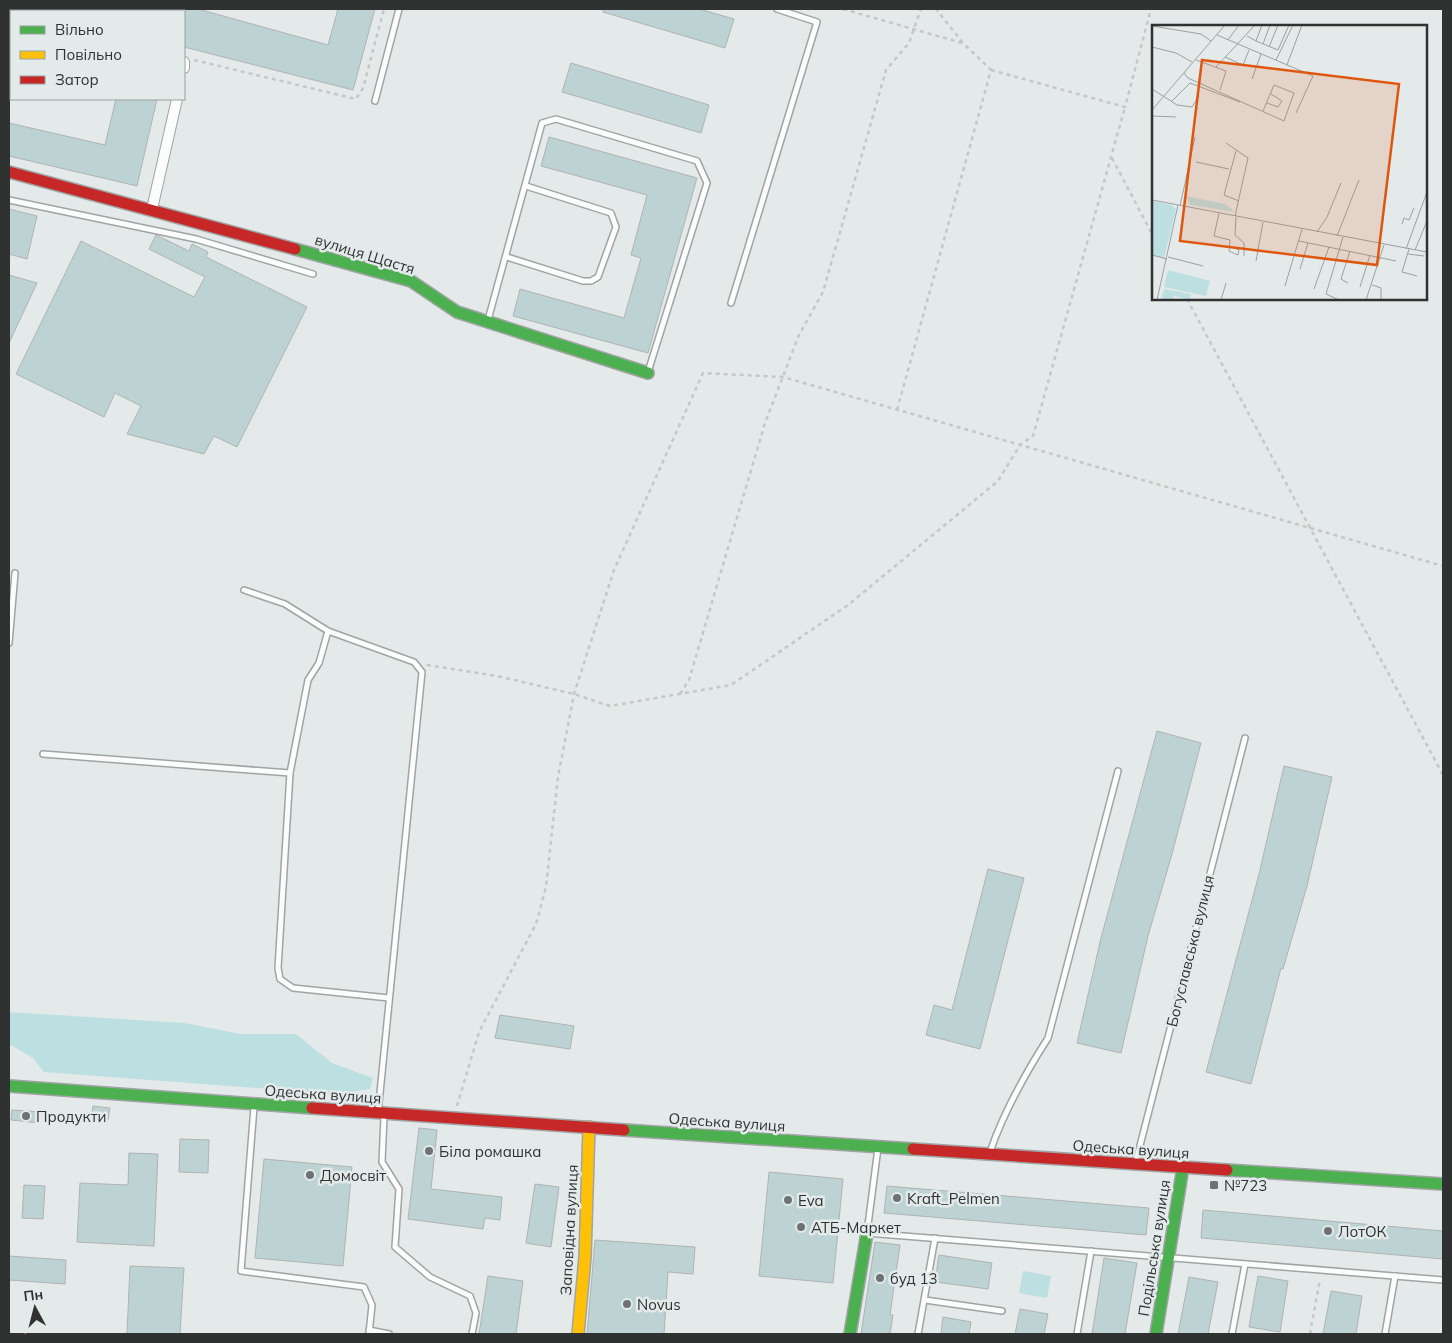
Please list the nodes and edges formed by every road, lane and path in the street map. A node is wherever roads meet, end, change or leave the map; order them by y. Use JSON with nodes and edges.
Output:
{"nodes":[{"id":1,"x":384,"y":9,"type":"edge"},
{"id":2,"x":399,"y":9,"type":"edge"},
{"id":3,"x":777,"y":9,"type":"edge"},
{"id":4,"x":844,"y":9,"type":"edge"},
{"id":5,"x":921,"y":9,"type":"edge"},
{"id":6,"x":936,"y":9,"type":"edge"},
{"id":7,"x":1151,"y":9,"type":"edge"},
{"id":8,"x":914,"y":29,"type":"junction"},
{"id":9,"x":963,"y":43,"type":"junction"},
{"id":10,"x":185,"y":64,"type":"edge"},
{"id":11,"x":991,"y":70,"type":"junction"},
{"id":12,"x":177,"y":100,"type":"edge"},
{"id":13,"x":375,"y":100,"type":"dead end"},
{"id":14,"x":1125,"y":107,"type":"junction"},
{"id":15,"x":1111,"y":157,"type":"junction"},
{"id":16,"x":9,"y":172,"type":"edge"},
{"id":17,"x":526,"y":186,"type":"junction"},
{"id":18,"x":9,"y":200,"type":"edge"},
{"id":19,"x":152,"y":209,"type":"junction"},
{"id":20,"x":1152,"y":234,"type":"edge"},
{"id":21,"x":506,"y":257,"type":"junction"},
{"id":22,"x":313,"y":274,"type":"dead end"},
{"id":23,"x":1188,"y":300,"type":"edge"},
{"id":24,"x":731,"y":303,"type":"dead end"},
{"id":25,"x":488,"y":322,"type":"junction"},
{"id":26,"x":648,"y":373,"type":"joint"},
{"id":27,"x":782,"y":377,"type":"junction"},
{"id":28,"x":897,"y":410,"type":"junction"},
{"id":29,"x":1020,"y":445,"type":"junction"},
{"id":30,"x":1309,"y":528,"type":"junction"},
{"id":31,"x":1443,"y":566,"type":"edge"},
{"id":32,"x":15,"y":573,"type":"dead end"},
{"id":33,"x":244,"y":590,"type":"dead end"},
{"id":34,"x":328,"y":631,"type":"junction"},
{"id":35,"x":9,"y":643,"type":"edge"},
{"id":36,"x":414,"y":662,"type":"junction"},
{"id":37,"x":574,"y":694,"type":"junction"},
{"id":38,"x":680,"y":694,"type":"junction"},
{"id":39,"x":1245,"y":738,"type":"dead end"},
{"id":40,"x":43,"y":754,"type":"dead end"},
{"id":41,"x":1118,"y":771,"type":"dead end"},
{"id":42,"x":290,"y":773,"type":"junction"},
{"id":43,"x":1443,"y":775,"type":"edge"},
{"id":44,"x":389,"y":998,"type":"junction"},
{"id":45,"x":9,"y":1086,"type":"edge"},
{"id":46,"x":255,"y":1104,"type":"junction"},
{"id":47,"x":381,"y":1113,"type":"junction"},
{"id":48,"x":454,"y":1119,"type":"junction"},
{"id":49,"x":589,"y":1127,"type":"junction"},
{"id":50,"x":878,"y":1148,"type":"junction"},
{"id":51,"x":989,"y":1155,"type":"junction"},
{"id":52,"x":1136,"y":1164,"type":"junction"},
{"id":53,"x":1183,"y":1167,"type":"junction"},
{"id":54,"x":1443,"y":1184,"type":"edge"},
{"id":55,"x":867,"y":1233,"type":"junction"},
{"id":56,"x":935,"y":1238,"type":"junction"},
{"id":57,"x":1091,"y":1251,"type":"junction"},
{"id":58,"x":1168,"y":1258,"type":"junction"},
{"id":59,"x":1245,"y":1264,"type":"junction"},
{"id":60,"x":1322,"y":1270,"type":"junction"},
{"id":61,"x":1395,"y":1276,"type":"junction"},
{"id":62,"x":1443,"y":1280,"type":"edge"},
{"id":63,"x":925,"y":1300,"type":"junction"},
{"id":64,"x":1002,"y":1312,"type":"dead end"},
{"id":65,"x":369,"y":1332,"type":"edge"},
{"id":66,"x":389,"y":1334,"type":"edge"},
{"id":67,"x":472,"y":1334,"type":"edge"},
{"id":68,"x":578,"y":1334,"type":"edge"},
{"id":69,"x":850,"y":1334,"type":"edge"},
{"id":70,"x":918,"y":1334,"type":"edge"},
{"id":71,"x":1077,"y":1334,"type":"edge"},
{"id":72,"x":1156,"y":1334,"type":"edge"},
{"id":73,"x":1232,"y":1334,"type":"edge"},
{"id":74,"x":1310,"y":1334,"type":"edge"},
{"id":75,"x":1385,"y":1334,"type":"edge"}],
"edges":[{"from":1,"to":10,"type":"path"},
{"from":2,"to":13,"type":"lane"},
{"from":3,"to":24,"type":"lane"},
{"from":4,"to":8,"type":"path"},
{"from":5,"to":8,"type":"path"},
{"from":6,"to":9,"type":"path"},
{"from":7,"to":14,"type":"path"},
{"from":8,"to":9,"type":"path"},
{"from":8,"to":27,"type":"path"},
{"from":9,"to":11,"type":"path"},
{"from":11,"to":14,"type":"path"},
{"from":11,"to":28,"type":"path"},
{"from":12,"to":19,"type":"street"},
{"from":14,"to":15,"type":"path"},
{"from":15,"to":20,"type":"path"},
{"from":15,"to":29,"type":"path"},
{"from":16,"to":19,"type":"street","name":"вулиця Щастя"},
{"from":17,"to":21,"type":"lane"},
{"from":17,"to":21,"type":"lane"},
{"from":17,"to":26,"type":"lane"},
{"from":18,"to":22,"type":"lane"},
{"from":19,"to":25,"type":"street","name":"вулиця Щастя"},
{"from":21,"to":25,"type":"lane"},
{"from":23,"to":30,"type":"path"},
{"from":25,"to":26,"type":"street","name":"вулиця Щастя"},
{"from":27,"to":28,"type":"path"},
{"from":27,"to":37,"type":"path"},
{"from":27,"to":38,"type":"path"},
{"from":28,"to":29,"type":"path"},
{"from":29,"to":30,"type":"path"},
{"from":29,"to":38,"type":"path"},
{"from":30,"to":31,"type":"path"},
{"from":30,"to":43,"type":"path"},
{"from":32,"to":35,"type":"lane"},
{"from":33,"to":34,"type":"lane"},
{"from":34,"to":36,"type":"lane"},
{"from":34,"to":42,"type":"lane"},
{"from":36,"to":37,"type":"path"},
{"from":36,"to":44,"type":"lane"},
{"from":37,"to":38,"type":"path"},
{"from":37,"to":48,"type":"path"},
{"from":39,"to":52,"type":"lane","name":"Богуславська вулиця"},
{"from":40,"to":42,"type":"lane"},
{"from":41,"to":51,"type":"lane"},
{"from":42,"to":44,"type":"lane"},
{"from":44,"to":47,"type":"lane"},
{"from":45,"to":46,"type":"street","name":"Одеська вулиця"},
{"from":46,"to":47,"type":"street","name":"Одеська вулиця"},
{"from":46,"to":65,"type":"lane"},
{"from":47,"to":48,"type":"street","name":"Одеська вулиця"},
{"from":47,"to":67,"type":"lane"},
{"from":48,"to":49,"type":"street","name":"Одеська вулиця"},
{"from":49,"to":50,"type":"street","name":"Одеська вулиця"},
{"from":49,"to":68,"type":"street","name":"Заповідна вулиця"},
{"from":50,"to":51,"type":"street","name":"Одеська вулиця"},
{"from":50,"to":55,"type":"lane"},
{"from":51,"to":52,"type":"street","name":"Одеська вулиця"},
{"from":52,"to":53,"type":"street","name":"Одеська вулиця"},
{"from":53,"to":54,"type":"street","name":"Одеська вулиця"},
{"from":53,"to":58,"type":"street","name":"Подільська вулиця"},
{"from":55,"to":56,"type":"lane"},
{"from":55,"to":69,"type":"street"},
{"from":56,"to":57,"type":"lane"},
{"from":56,"to":63,"type":"lane"},
{"from":57,"to":58,"type":"lane"},
{"from":57,"to":71,"type":"lane"},
{"from":58,"to":59,"type":"lane"},
{"from":58,"to":72,"type":"street","name":"Подільська вулиця"},
{"from":59,"to":60,"type":"lane"},
{"from":59,"to":73,"type":"lane"},
{"from":60,"to":61,"type":"lane"},
{"from":60,"to":74,"type":"path"},
{"from":61,"to":62,"type":"lane"},
{"from":61,"to":75,"type":"lane"},
{"from":63,"to":64,"type":"lane"},
{"from":63,"to":70,"type":"lane"},
{"from":65,"to":66,"type":"lane"}]}
